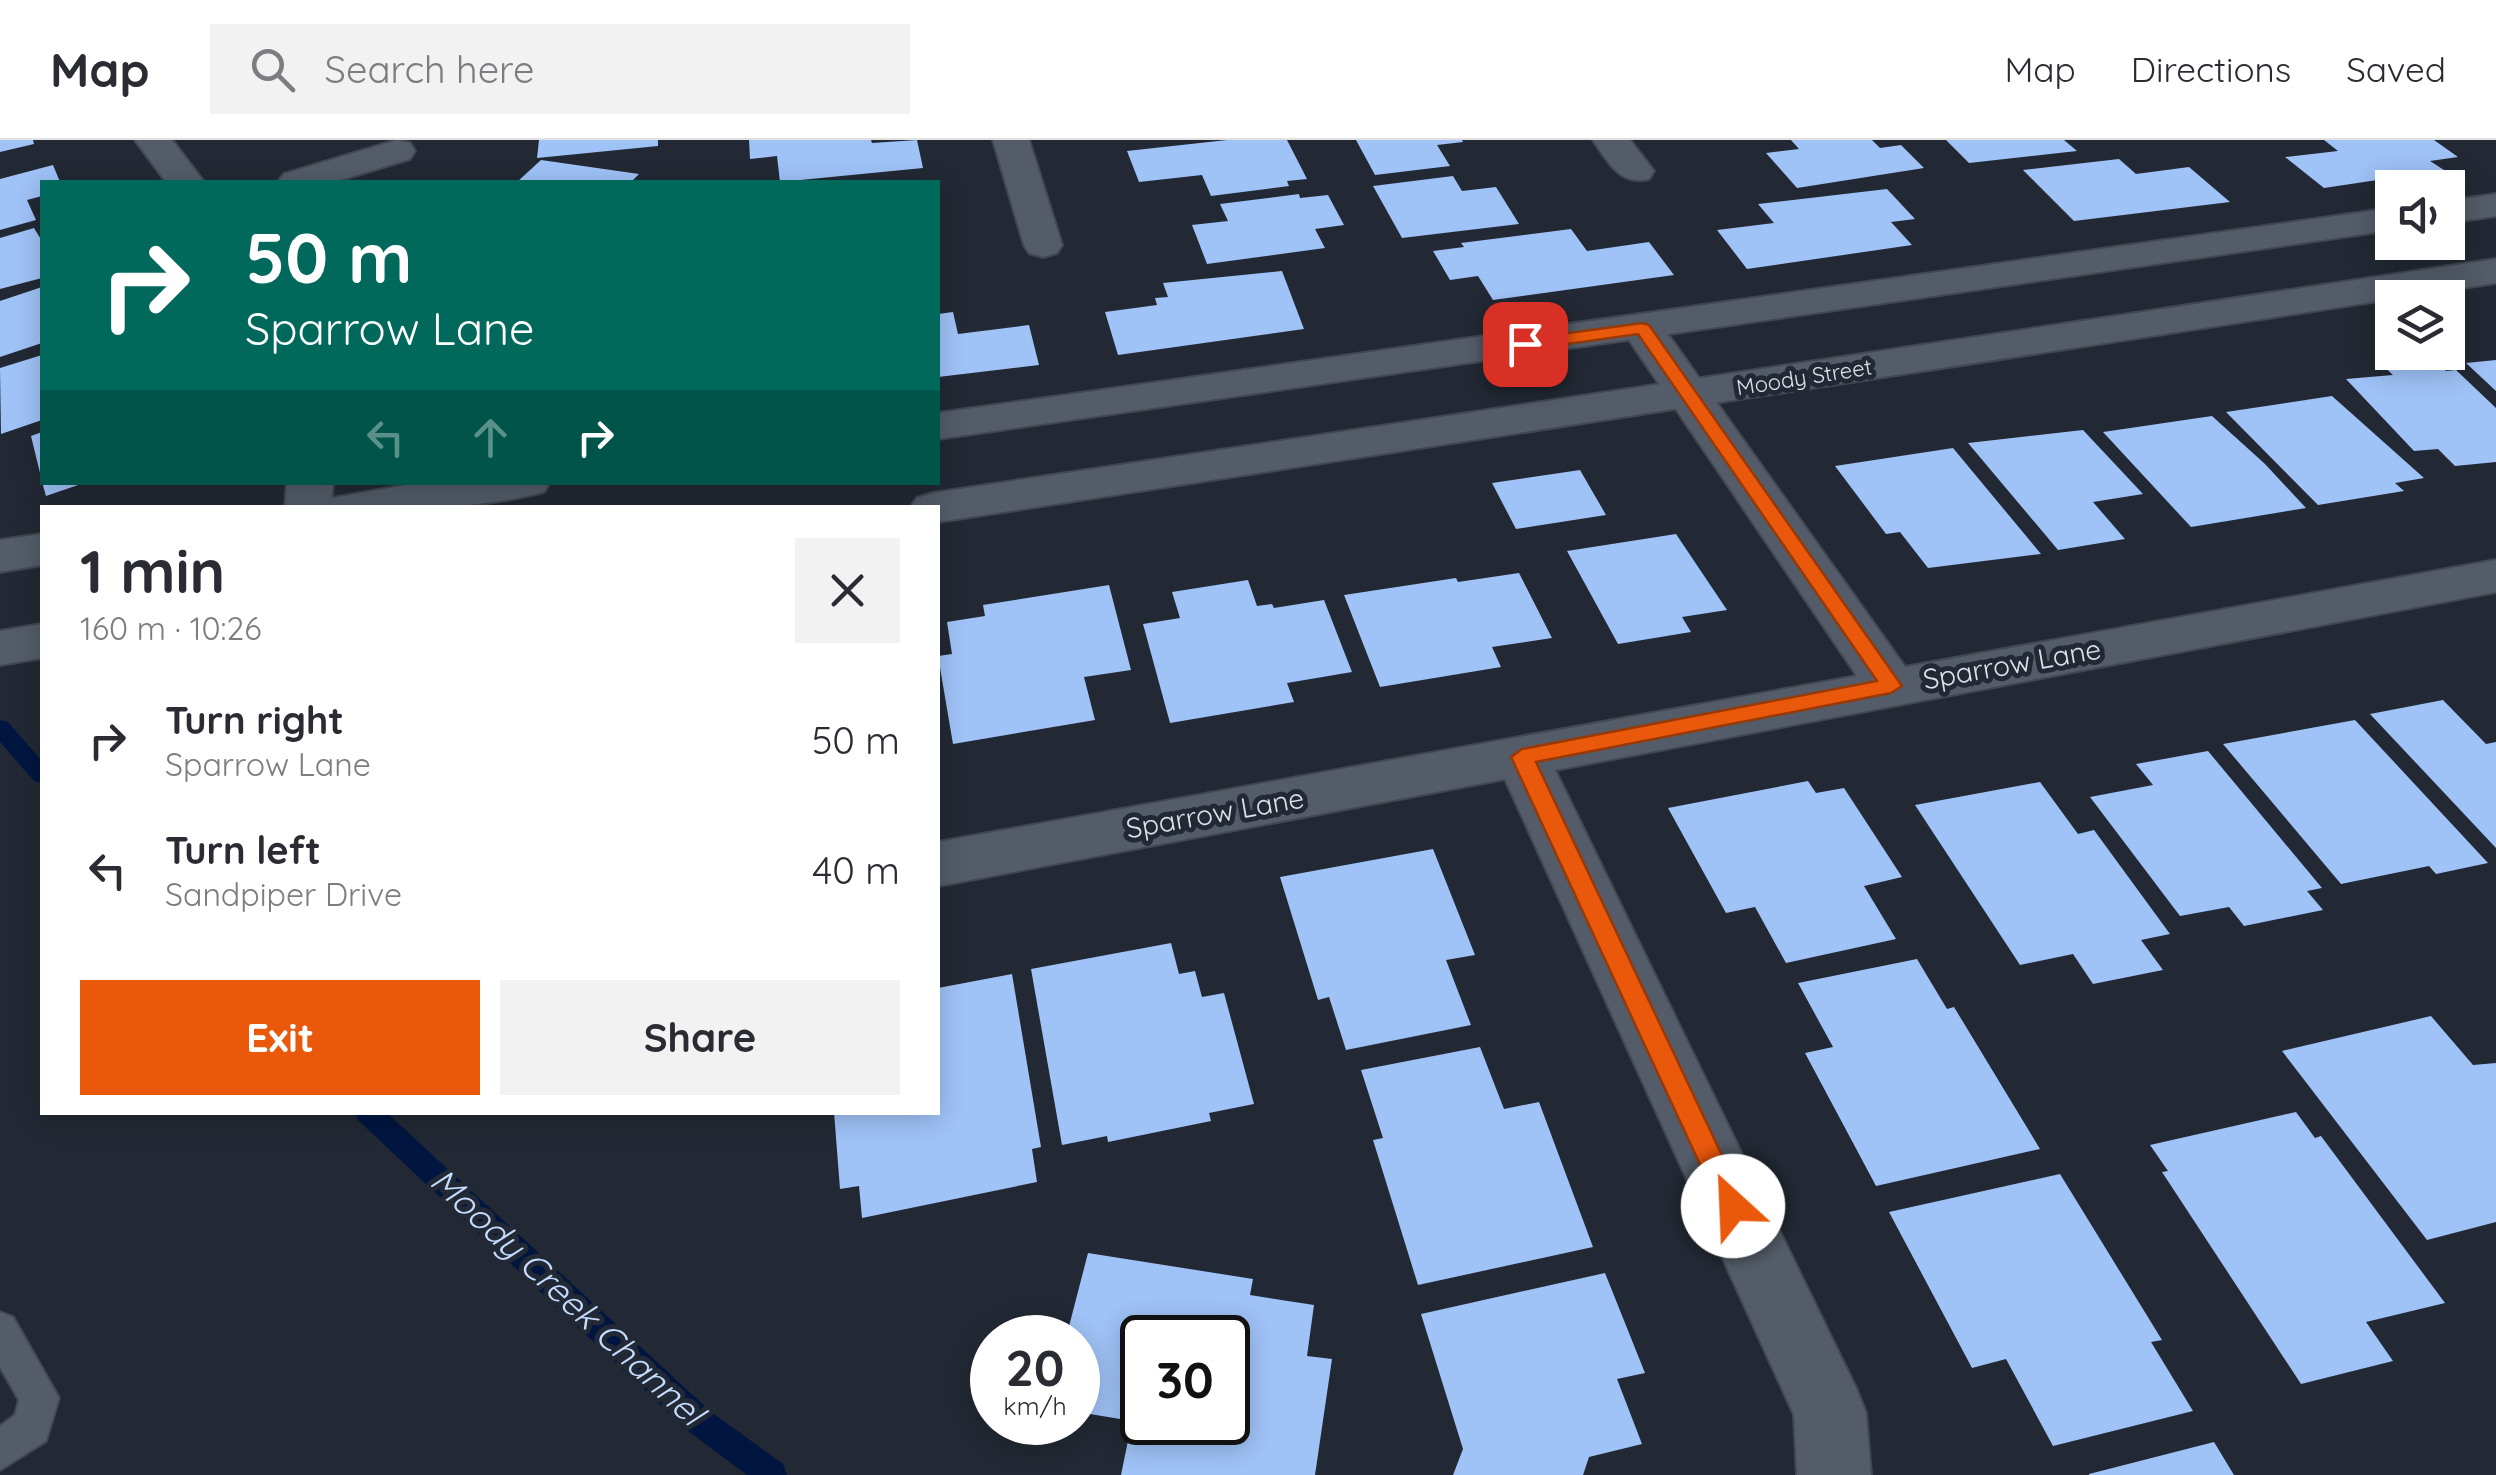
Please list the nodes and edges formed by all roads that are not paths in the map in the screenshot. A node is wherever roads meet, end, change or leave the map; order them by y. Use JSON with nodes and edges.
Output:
{"nodes":[{"id":1,"x":153,"y":140,"type":"edge"},
{"id":2,"x":1011,"y":140,"type":"edge"},
{"id":3,"x":1611,"y":140,"type":"edge"},
{"id":4,"x":398,"y":151,"type":"dead end"},
{"id":5,"x":1636,"y":171,"type":"dead end"},
{"id":6,"x":183,"y":180,"type":"edge"},
{"id":7,"x":304,"y":180,"type":"edge"},
{"id":8,"x":2496,"y":205,"type":"edge"},
{"id":9,"x":2465,"y":210,"type":"edge"},
{"id":10,"x":2375,"y":221,"type":"edge"},
{"id":11,"x":1043,"y":245,"type":"dead end"},
{"id":12,"x":2496,"y":271,"type":"edge"},
{"id":13,"x":1642,"y":328,"type":"junction"},
{"id":14,"x":1689,"y":395,"type":"junction"},
{"id":15,"x":940,"y":426,"type":"edge"},
{"id":16,"x":507,"y":485,"type":"edge"},
{"id":17,"x":369,"y":505,"type":"edge"},
{"id":18,"x":940,"y":507,"type":"edge"},
{"id":19,"x":40,"y":550,"type":"edge"},
{"id":20,"x":0,"y":556,"type":"edge"},
{"id":21,"x":2496,"y":576,"type":"edge"},
{"id":22,"x":40,"y":642,"type":"edge"},
{"id":23,"x":0,"y":648,"type":"edge"},
{"id":24,"x":1891,"y":686,"type":"junction"},
{"id":25,"x":1522,"y":757,"type":"junction"},
{"id":26,"x":940,"y":864,"type":"edge"},
{"id":27,"x":0,"y":1330,"type":"edge"},
{"id":28,"x":0,"y":1450,"type":"edge"},
{"id":29,"x":1834,"y":1475,"type":"edge"}],
"edges":[{"from":1,"to":6,"type":"main road"},
{"from":2,"to":11,"type":"main road"},
{"from":3,"to":5,"type":"main road"},
{"from":4,"to":7,"type":"main road"},
{"from":8,"to":9,"type":"main road"},
{"from":10,"to":13,"type":"main road"},
{"from":12,"to":14,"type":"main road","name":"Moody Street"},
{"from":13,"to":14,"type":"main road"},
{"from":13,"to":15,"type":"main road"},
{"from":14,"to":18,"type":"main road","name":"Moody Street"},
{"from":14,"to":24,"type":"main road"},
{"from":16,"to":17,"type":"main road"},
{"from":19,"to":20,"type":"main road"},
{"from":21,"to":24,"type":"main road","name":"Sparrow Lane"},
{"from":22,"to":23,"type":"main road"},
{"from":24,"to":25,"type":"main road","name":"Sparrow Lane"},
{"from":25,"to":26,"type":"main road","name":"Sparrow Lane"},
{"from":25,"to":29,"type":"main road"},
{"from":27,"to":28,"type":"lane"}]}
